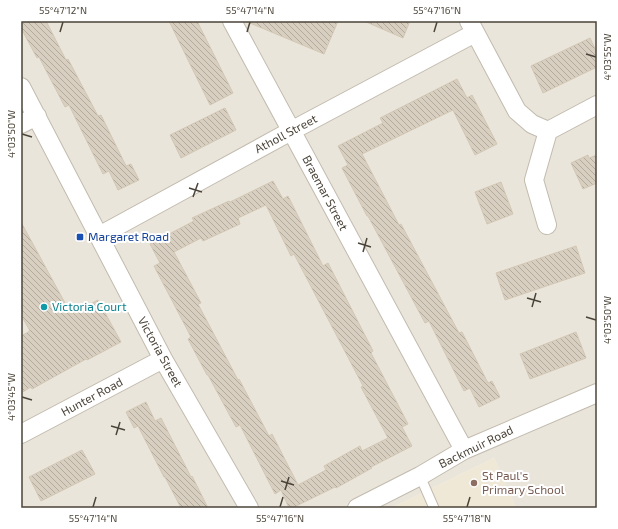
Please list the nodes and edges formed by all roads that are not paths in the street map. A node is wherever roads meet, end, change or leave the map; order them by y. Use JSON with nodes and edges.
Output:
{"nodes":[{"id":1,"x":232,"y":21,"type":"edge"},
{"id":2,"x":472,"y":27,"type":"edge"},
{"id":3,"x":21,"y":87,"type":"edge"},
{"id":4,"x":597,"y":104,"type":"edge"},
{"id":5,"x":29,"y":120,"type":"edge"},
{"id":6,"x":291,"y":131,"type":"junction"},
{"id":7,"x":548,"y":131,"type":"junction"},
{"id":8,"x":547,"y":225,"type":"dead end"},
{"id":9,"x":99,"y":236,"type":"junction"},
{"id":10,"x":163,"y":359,"type":"junction"},
{"id":11,"x":597,"y":393,"type":"edge"},
{"id":12,"x":21,"y":434,"type":"edge"},
{"id":13,"x":464,"y":450,"type":"junction"},
{"id":14,"x":420,"y":476,"type":"junction"},
{"id":15,"x":248,"y":508,"type":"edge"},
{"id":16,"x":357,"y":508,"type":"edge"},
{"id":17,"x":434,"y":508,"type":"edge"}],
"edges":[{"from":1,"to":6,"type":"street","name":"Braemar Street"},
{"from":2,"to":6,"type":"street","name":"Atholl Street"},
{"from":2,"to":7,"type":"street"},
{"from":3,"to":5,"type":"street","name":"Victoria Street"},
{"from":4,"to":7,"type":"street"},
{"from":5,"to":9,"type":"street","name":"Victoria Street"},
{"from":6,"to":9,"type":"street","name":"Atholl Street"},
{"from":6,"to":13,"type":"street","name":"Braemar Street"},
{"from":7,"to":8,"type":"street"},
{"from":9,"to":10,"type":"street","name":"Victoria Street"},
{"from":10,"to":12,"type":"street","name":"Hunter Road"},
{"from":10,"to":15,"type":"street","name":"Victoria Street"},
{"from":11,"to":13,"type":"street","name":"Backmuir Road"},
{"from":13,"to":14,"type":"street","name":"Backmuir Road"},
{"from":14,"to":16,"type":"street","name":"Backmuir Road"},
{"from":14,"to":17,"type":"lane"}]}
